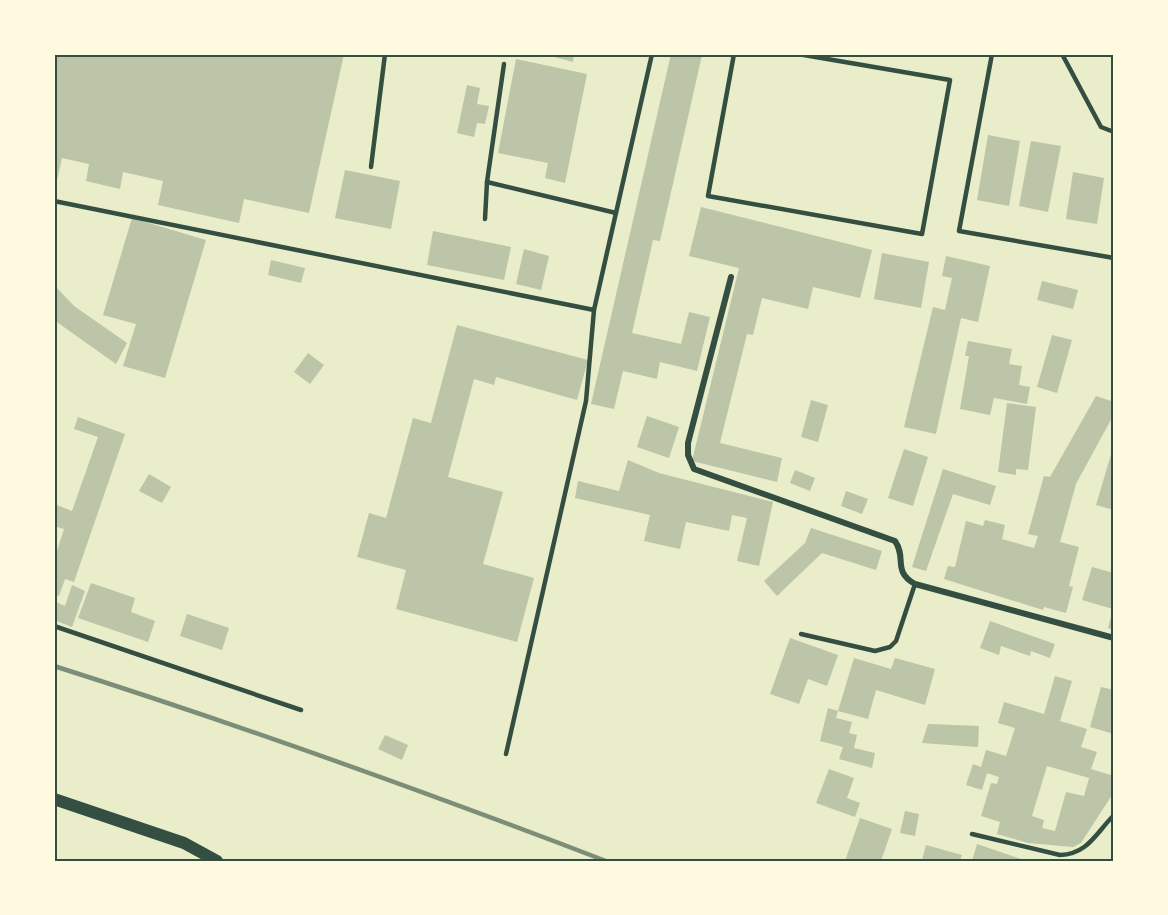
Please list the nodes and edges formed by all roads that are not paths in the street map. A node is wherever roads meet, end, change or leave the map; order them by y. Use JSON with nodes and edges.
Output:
{"nodes":[{"id":1,"x":385,"y":54,"type":"edge"},
{"id":2,"x":651,"y":54,"type":"edge"},
{"id":3,"x":734,"y":54,"type":"edge"},
{"id":4,"x":798,"y":54,"type":"edge"},
{"id":5,"x":992,"y":54,"type":"edge"},
{"id":6,"x":1062,"y":54,"type":"edge"},
{"id":7,"x":504,"y":63,"type":"dead end"},
{"id":8,"x":1114,"y":132,"type":"edge"},
{"id":9,"x":371,"y":167,"type":"dead end"},
{"id":10,"x":487,"y":182,"type":"junction"},
{"id":11,"x":54,"y":201,"type":"edge"},
{"id":12,"x":616,"y":213,"type":"junction"},
{"id":13,"x":485,"y":219,"type":"dead end"},
{"id":14,"x":1114,"y":258,"type":"edge"},
{"id":15,"x":730,"y":277,"type":"dead end"},
{"id":16,"x":594,"y":310,"type":"junction"},
{"id":17,"x":915,"y":584,"type":"junction"},
{"id":18,"x":54,"y":626,"type":"edge"},
{"id":19,"x":801,"y":634,"type":"dead end"},
{"id":20,"x":1114,"y":638,"type":"edge"},
{"id":21,"x":302,"y":710,"type":"dead end"},
{"id":22,"x":506,"y":754,"type":"dead end"},
{"id":23,"x":54,"y":798,"type":"edge"},
{"id":24,"x":1114,"y":815,"type":"edge"},
{"id":25,"x":972,"y":834,"type":"dead end"},
{"id":26,"x":217,"y":861,"type":"edge"}],
"edges":[{"from":1,"to":9,"type":"lane"},
{"from":2,"to":12,"type":"lane"},
{"from":3,"to":4,"type":"lane"},
{"from":5,"to":14,"type":"lane"},
{"from":6,"to":8,"type":"lane"},
{"from":7,"to":10,"type":"lane"},
{"from":10,"to":12,"type":"lane"},
{"from":10,"to":13,"type":"lane"},
{"from":11,"to":16,"type":"lane"},
{"from":12,"to":16,"type":"lane"},
{"from":15,"to":17,"type":"street"},
{"from":16,"to":22,"type":"lane"},
{"from":17,"to":19,"type":"lane"},
{"from":17,"to":20,"type":"street"},
{"from":18,"to":21,"type":"lane"},
{"from":23,"to":26,"type":"main road"},
{"from":24,"to":25,"type":"lane"}]}
